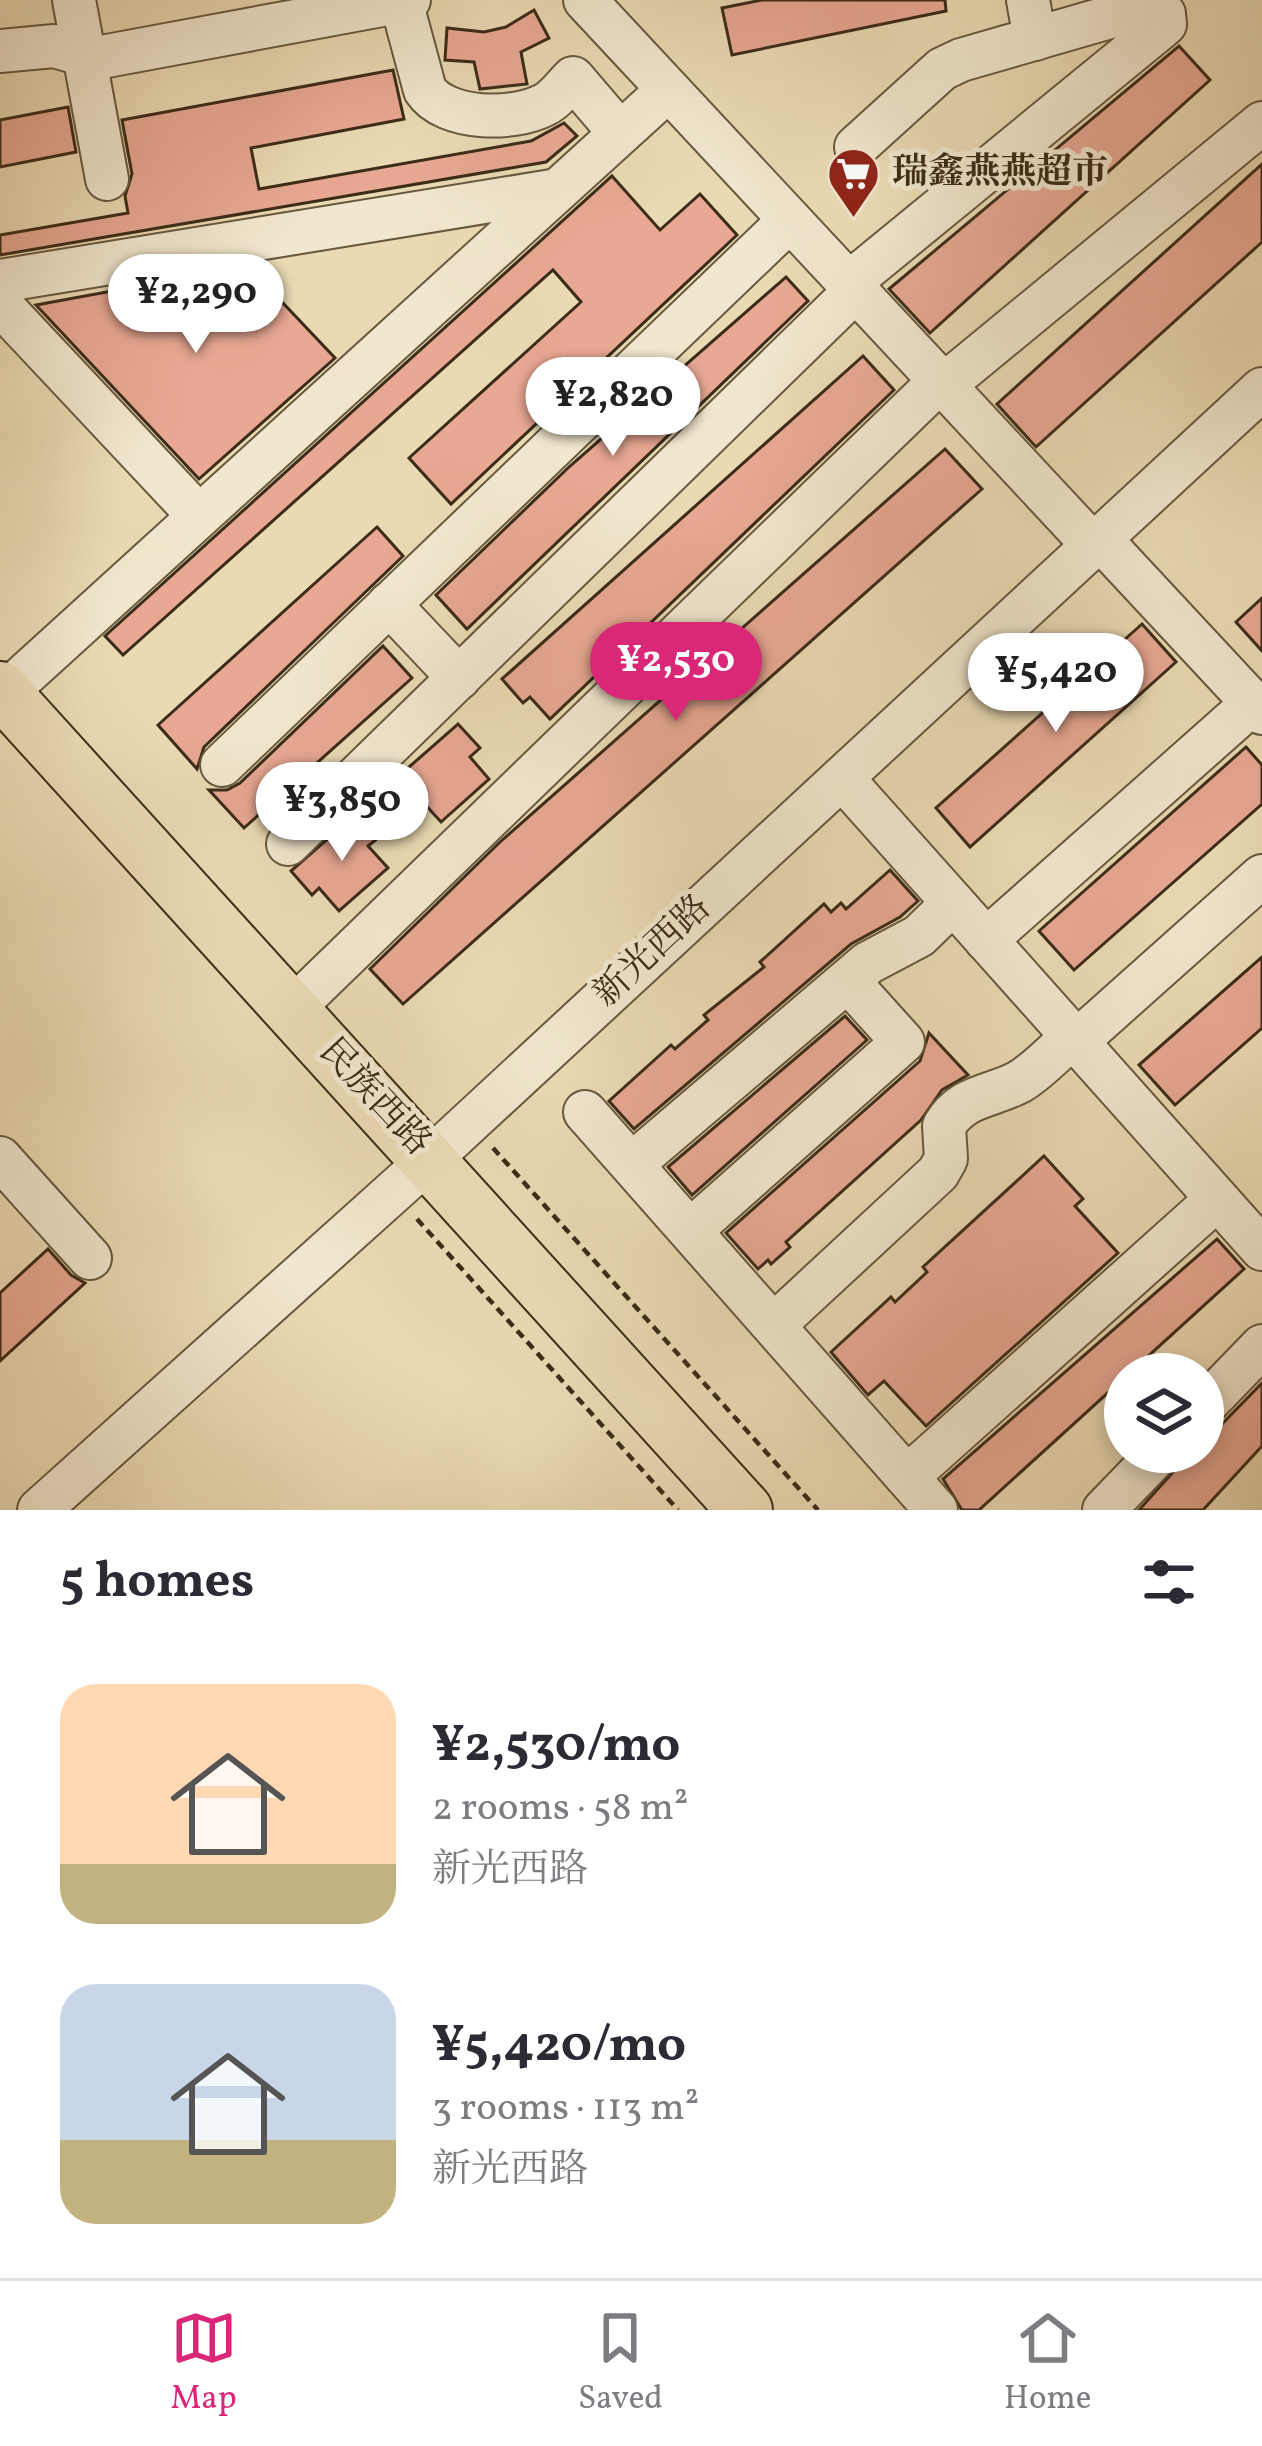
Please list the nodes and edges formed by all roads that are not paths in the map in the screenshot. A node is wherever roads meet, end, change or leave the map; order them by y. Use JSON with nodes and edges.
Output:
{"nodes":[{"id":1,"x":74,"y":0,"type":"edge"},
{"id":2,"x":584,"y":0,"type":"edge"},
{"id":3,"x":405,"y":1,"type":"edge"},
{"id":4,"x":1032,"y":19,"type":"edge"},
{"id":5,"x":0,"y":51,"type":"edge"},
{"id":6,"x":87,"y":57,"type":"junction"},
{"id":7,"x":668,"y":89,"type":"junction"},
{"id":8,"x":1262,"y":123,"type":"edge"},
{"id":9,"x":620,"y":133,"type":"junction"},
{"id":10,"x":856,"y":147,"type":"dead end"},
{"id":11,"x":107,"y":179,"type":"dead end"},
{"id":12,"x":557,"y":190,"type":"junction"},
{"id":13,"x":790,"y":220,"type":"junction"},
{"id":14,"x":0,"y":281,"type":"edge"},
{"id":15,"x":852,"y":286,"type":"junction"},
{"id":16,"x":0,"y":304,"type":"edge"},
{"id":17,"x":942,"y":383,"type":"junction"},
{"id":18,"x":1262,"y":388,"type":"edge"},
{"id":19,"x":198,"y":515,"type":"junction"},
{"id":20,"x":1096,"y":542,"type":"junction"},
{"id":21,"x":389,"y":604,"type":"junction"},
{"id":22,"x":458,"y":677,"type":"junction"},
{"id":23,"x":2,"y":692,"type":"edge"},
{"id":24,"x":1258,"y":708,"type":"edge"},
{"id":25,"x":222,"y":764,"type":"dead end"},
{"id":26,"x":842,"y":778,"type":"junction"},
{"id":27,"x":288,"y":844,"type":"dead end"},
{"id":28,"x":1262,"y":876,"type":"edge"},
{"id":29,"x":953,"y":903,"type":"junction"},
{"id":30,"x":986,"y":940,"type":"junction"},
{"id":31,"x":848,"y":981,"type":"junction"},
{"id":32,"x":291,"y":1010,"type":"junction"},
{"id":33,"x":1074,"y":1040,"type":"junction"},
{"id":34,"x":585,"y":1112,"type":"dead end"},
{"id":35,"x":632,"y":1164,"type":"junction"},
{"id":36,"x":412,"y":1176,"type":"junction"},
{"id":37,"x":8,"y":1183,"type":"edge"},
{"id":38,"x":1217,"y":1199,"type":"junction"},
{"id":39,"x":691,"y":1230,"type":"junction"},
{"id":40,"x":1262,"y":1249,"type":"edge"},
{"id":41,"x":90,"y":1258,"type":"dead end"},
{"id":42,"x":775,"y":1324,"type":"junction"},
{"id":43,"x":1262,"y":1346,"type":"edge"},
{"id":44,"x":1224,"y":1385,"type":"edge"},
{"id":45,"x":1140,"y":1473,"type":"edge"},
{"id":46,"x":907,"y":1477,"type":"junction"},
{"id":47,"x":39,"y":1510,"type":"edge"},
{"id":48,"x":745,"y":1510,"type":"edge"},
{"id":49,"x":936,"y":1510,"type":"edge"},
{"id":50,"x":1104,"y":1510,"type":"edge"}],
"edges":[{"from":1,"to":6,"type":"street"},
{"from":2,"to":7,"type":"street"},
{"from":3,"to":6,"type":"street"},
{"from":3,"to":9,"type":"street"},
{"from":4,"to":10,"type":"street"},
{"from":4,"to":15,"type":"street"},
{"from":5,"to":6,"type":"street"},
{"from":6,"to":11,"type":"street"},
{"from":7,"to":9,"type":"street"},
{"from":7,"to":13,"type":"street"},
{"from":8,"to":17,"type":"street"},
{"from":9,"to":12,"type":"street"},
{"from":12,"to":14,"type":"street"},
{"from":12,"to":19,"type":"street"},
{"from":13,"to":15,"type":"street"},
{"from":13,"to":21,"type":"street"},
{"from":15,"to":17,"type":"street"},
{"from":15,"to":22,"type":"street"},
{"from":16,"to":19,"type":"street"},
{"from":17,"to":20,"type":"street"},
{"from":17,"to":32,"type":"street"},
{"from":18,"to":20,"type":"street","name":"新光西路"},
{"from":19,"to":23,"type":"street"},
{"from":20,"to":24,"type":"street"},
{"from":20,"to":26,"type":"street","name":"新光西路"},
{"from":21,"to":22,"type":"street"},
{"from":21,"to":25,"type":"street"},
{"from":22,"to":27,"type":"street"},
{"from":23,"to":32,"type":"main road","name":"民族西路"},
{"from":24,"to":30,"type":"street"},
{"from":26,"to":29,"type":"street"},
{"from":26,"to":36,"type":"street","name":"新光西路"},
{"from":28,"to":33,"type":"street"},
{"from":29,"to":30,"type":"street"},
{"from":29,"to":31,"type":"street"},
{"from":30,"to":33,"type":"street"},
{"from":31,"to":35,"type":"street"},
{"from":31,"to":39,"type":"street"},
{"from":32,"to":36,"type":"main road","name":"民族西路"},
{"from":33,"to":38,"type":"street"},
{"from":33,"to":42,"type":"street"},
{"from":34,"to":35,"type":"street"},
{"from":35,"to":39,"type":"street"},
{"from":36,"to":47,"type":"street","name":"新光西路"},
{"from":36,"to":48,"type":"main road","name":"民族西路"},
{"from":37,"to":41,"type":"street"},
{"from":38,"to":40,"type":"street"},
{"from":38,"to":46,"type":"street"},
{"from":39,"to":42,"type":"street"},
{"from":42,"to":46,"type":"street"},
{"from":43,"to":44,"type":"street"},
{"from":45,"to":50,"type":"street"},
{"from":46,"to":49,"type":"street"}]}
